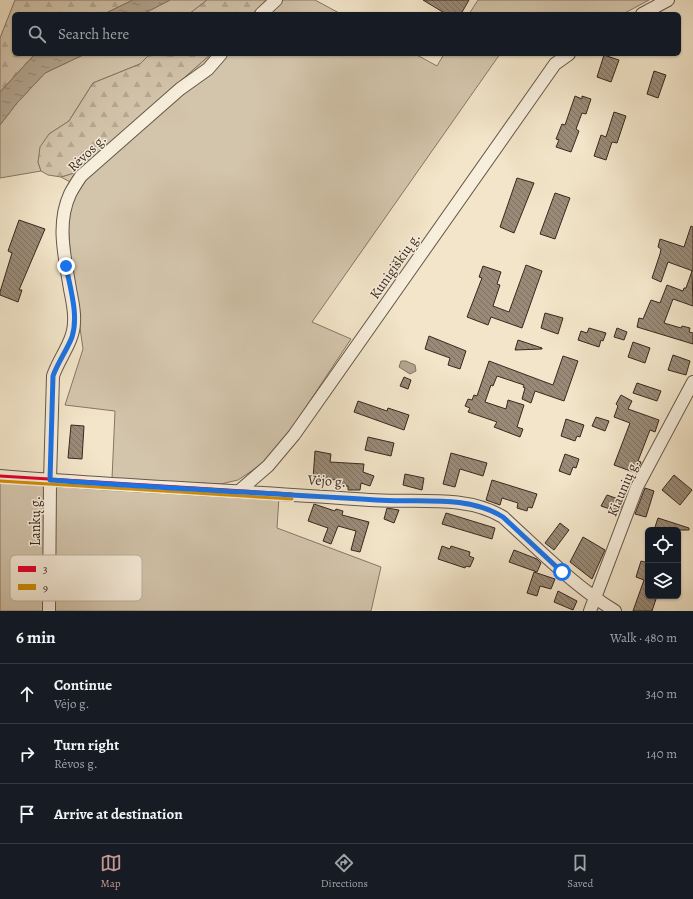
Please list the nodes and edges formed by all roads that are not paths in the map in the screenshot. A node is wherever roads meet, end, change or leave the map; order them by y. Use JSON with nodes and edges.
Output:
{"nodes":[{"id":1,"x":276,"y":0,"type":"edge"},
{"id":2,"x":668,"y":0,"type":"edge"},
{"id":3,"x":263,"y":12,"type":"edge"},
{"id":4,"x":646,"y":12,"type":"edge"},
{"id":5,"x":219,"y":56,"type":"edge"},
{"id":6,"x":566,"y":56,"type":"edge"},
{"id":7,"x":693,"y":382,"type":"edge"},
{"id":8,"x":0,"y":476,"type":"edge"},
{"id":9,"x":50,"y":480,"type":"junction"},
{"id":10,"x":239,"y":490,"type":"junction"},
{"id":11,"x":49,"y":555,"type":"edge"},
{"id":12,"x":596,"y":599,"type":"junction"},
{"id":13,"x":49,"y":601,"type":"edge"},
{"id":14,"x":49,"y":611,"type":"edge"},
{"id":15,"x":590,"y":611,"type":"edge"},
{"id":16,"x":615,"y":611,"type":"edge"}],
"edges":[{"from":1,"to":3,"type":"street"},
{"from":2,"to":4,"type":"street"},
{"from":5,"to":9,"type":"street","name":"Rėvos g."},
{"from":6,"to":10,"type":"street","name":"Kunigiškių g."},
{"from":7,"to":12,"type":"street","name":"Kiaunių g."},
{"from":8,"to":9,"type":"street","name":"Vėjo g."},
{"from":9,"to":10,"type":"street","name":"Vėjo g."},
{"from":9,"to":11,"type":"street","name":"Lankų g."},
{"from":10,"to":12,"type":"street","name":"Vėjo g."},
{"from":12,"to":15,"type":"street","name":"Kiaunių g."},
{"from":12,"to":16,"type":"street","name":"Vėjo g."},
{"from":13,"to":14,"type":"street","name":"Lankų g."}]}
